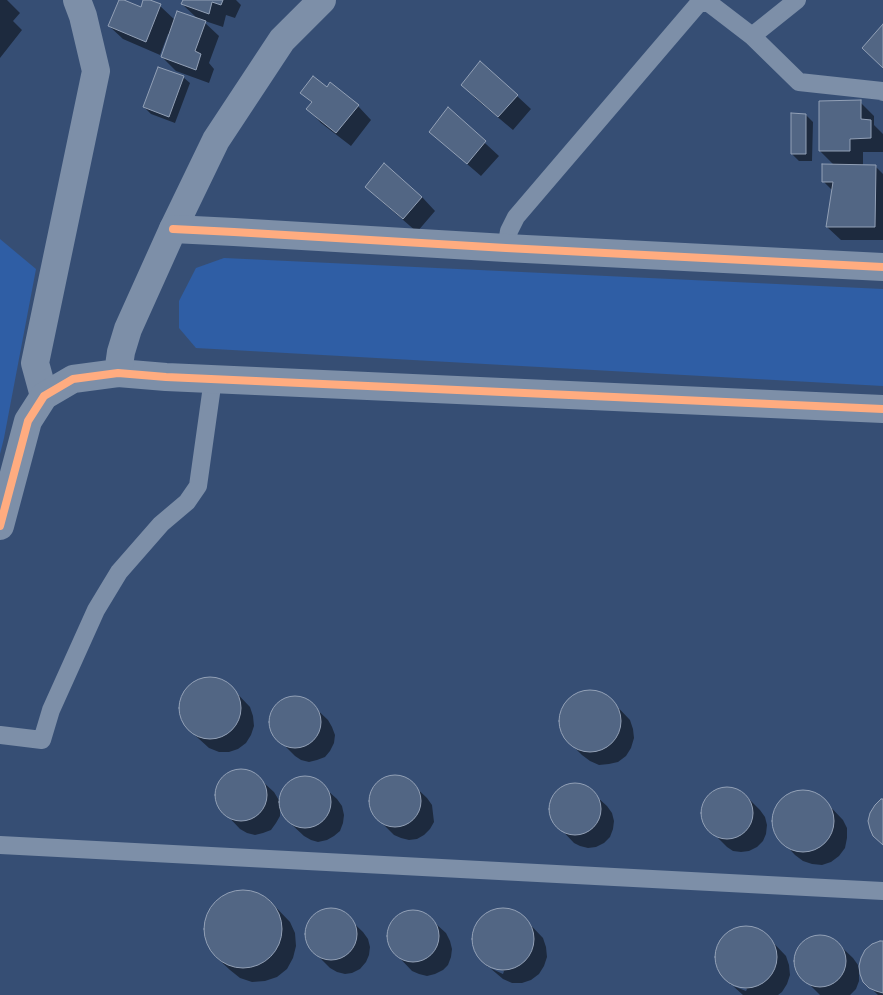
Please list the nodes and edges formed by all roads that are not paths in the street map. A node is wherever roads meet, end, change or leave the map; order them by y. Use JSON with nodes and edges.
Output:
{"nodes":[{"id":1,"x":77,"y":0,"type":"edge"},
{"id":2,"x":322,"y":0,"type":"edge"},
{"id":3,"x":797,"y":0,"type":"edge"},
{"id":4,"x":752,"y":36,"type":"junction"},
{"id":5,"x":883,"y":92,"type":"edge"},
{"id":6,"x":173,"y":229,"type":"junction"},
{"id":7,"x":506,"y":248,"type":"junction"},
{"id":8,"x":883,"y":267,"type":"edge"},
{"id":9,"x":118,"y":373,"type":"junction"},
{"id":10,"x":213,"y":379,"type":"junction"},
{"id":11,"x":44,"y":396,"type":"junction"},
{"id":12,"x":883,"y":409,"type":"edge"},
{"id":13,"x":0,"y":526,"type":"edge"},
{"id":14,"x":0,"y":735,"type":"edge"},
{"id":15,"x":0,"y":845,"type":"edge"},
{"id":16,"x":883,"y":891,"type":"edge"}],
"edges":[{"from":1,"to":11,"type":"street"},
{"from":2,"to":6,"type":"street"},
{"from":3,"to":4,"type":"lane"},
{"from":4,"to":5,"type":"lane"},
{"from":4,"to":7,"type":"lane"},
{"from":6,"to":7,"type":"street"},
{"from":6,"to":9,"type":"street"},
{"from":7,"to":8,"type":"street"},
{"from":9,"to":10,"type":"street"},
{"from":9,"to":11,"type":"street"},
{"from":10,"to":12,"type":"street"},
{"from":10,"to":14,"type":"lane"},
{"from":11,"to":13,"type":"street"},
{"from":15,"to":16,"type":"lane"}]}
